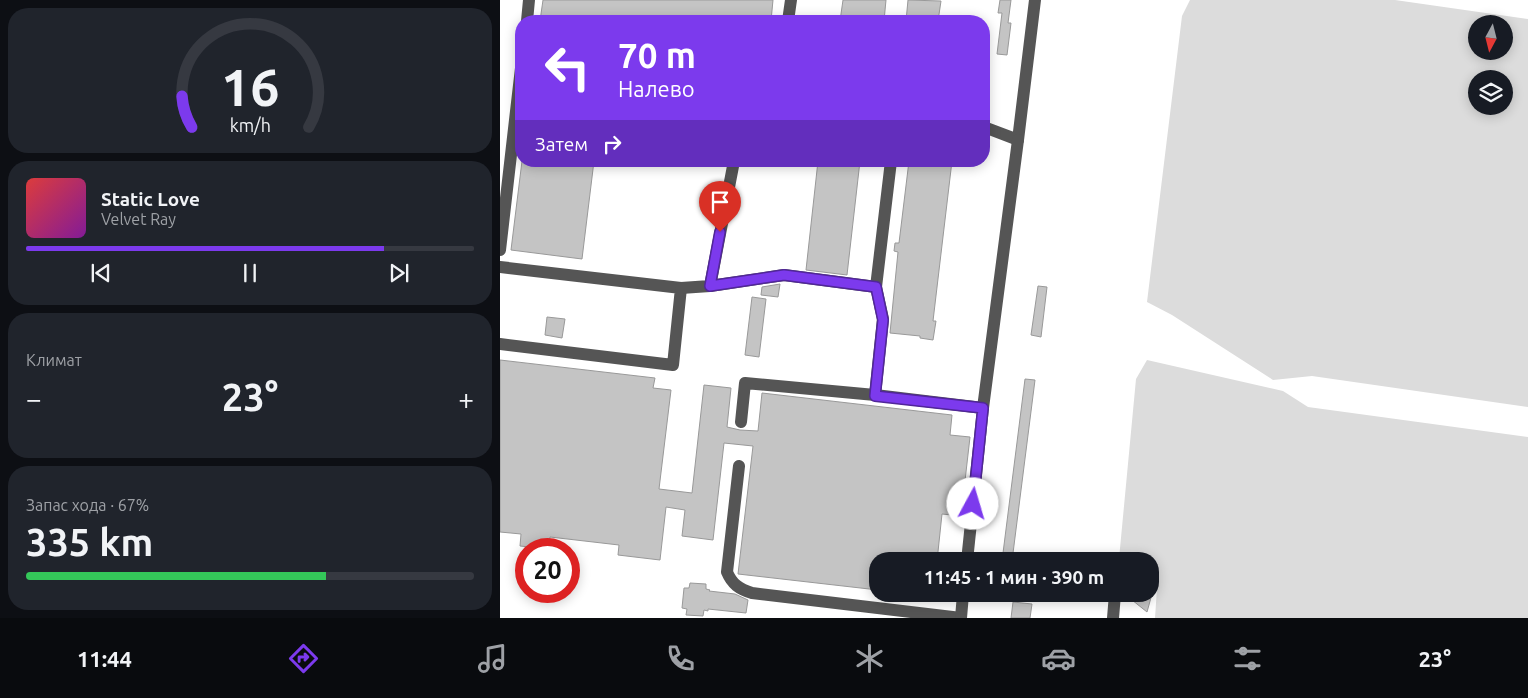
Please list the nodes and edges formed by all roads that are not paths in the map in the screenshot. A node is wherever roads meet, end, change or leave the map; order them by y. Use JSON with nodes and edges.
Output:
{"nodes":[{"id":1,"x":529,"y":0,"type":"edge"},
{"id":2,"x":791,"y":0,"type":"edge"},
{"id":3,"x":1035,"y":0,"type":"edge"},
{"id":4,"x":528,"y":15,"type":"edge"},
{"id":5,"x":789,"y":15,"type":"edge"},
{"id":6,"x":990,"y":129,"type":"edge"},
{"id":7,"x":515,"y":130,"type":"edge"},
{"id":8,"x":1018,"y":140,"type":"junction"},
{"id":9,"x":733,"y":167,"type":"edge"},
{"id":10,"x":890,"y":167,"type":"edge"},
{"id":11,"x":500,"y":250,"type":"edge"},
{"id":12,"x":500,"y":267,"type":"edge"},
{"id":13,"x":710,"y":286,"type":"junction"},
{"id":14,"x":876,"y":287,"type":"junction"},
{"id":15,"x":681,"y":288,"type":"junction"},
{"id":16,"x":500,"y":344,"type":"edge"},
{"id":17,"x":875,"y":396,"type":"junction"},
{"id":18,"x":983,"y":408,"type":"junction"},
{"id":19,"x":741,"y":422,"type":"dead end"},
{"id":20,"x":739,"y":466,"type":"dead end"},
{"id":21,"x":968,"y":552,"type":"edge"},
{"id":22,"x":962,"y":602,"type":"edge"},
{"id":23,"x":1114,"y":602,"type":"edge"},
{"id":24,"x":961,"y":618,"type":"edge"},
{"id":25,"x":1113,"y":618,"type":"edge"}],
"edges":[{"from":1,"to":4,"type":"lane"},
{"from":2,"to":5,"type":"lane"},
{"from":3,"to":8,"type":"lane"},
{"from":6,"to":8,"type":"lane"},
{"from":7,"to":11,"type":"lane"},
{"from":8,"to":18,"type":"lane"},
{"from":9,"to":13,"type":"lane"},
{"from":10,"to":14,"type":"lane"},
{"from":12,"to":15,"type":"lane"},
{"from":13,"to":14,"type":"lane"},
{"from":13,"to":15,"type":"lane"},
{"from":14,"to":17,"type":"lane"},
{"from":15,"to":16,"type":"lane"},
{"from":17,"to":18,"type":"lane"},
{"from":17,"to":19,"type":"lane"},
{"from":18,"to":21,"type":"lane"},
{"from":20,"to":24,"type":"lane"},
{"from":22,"to":24,"type":"lane"},
{"from":23,"to":25,"type":"lane"}]}
